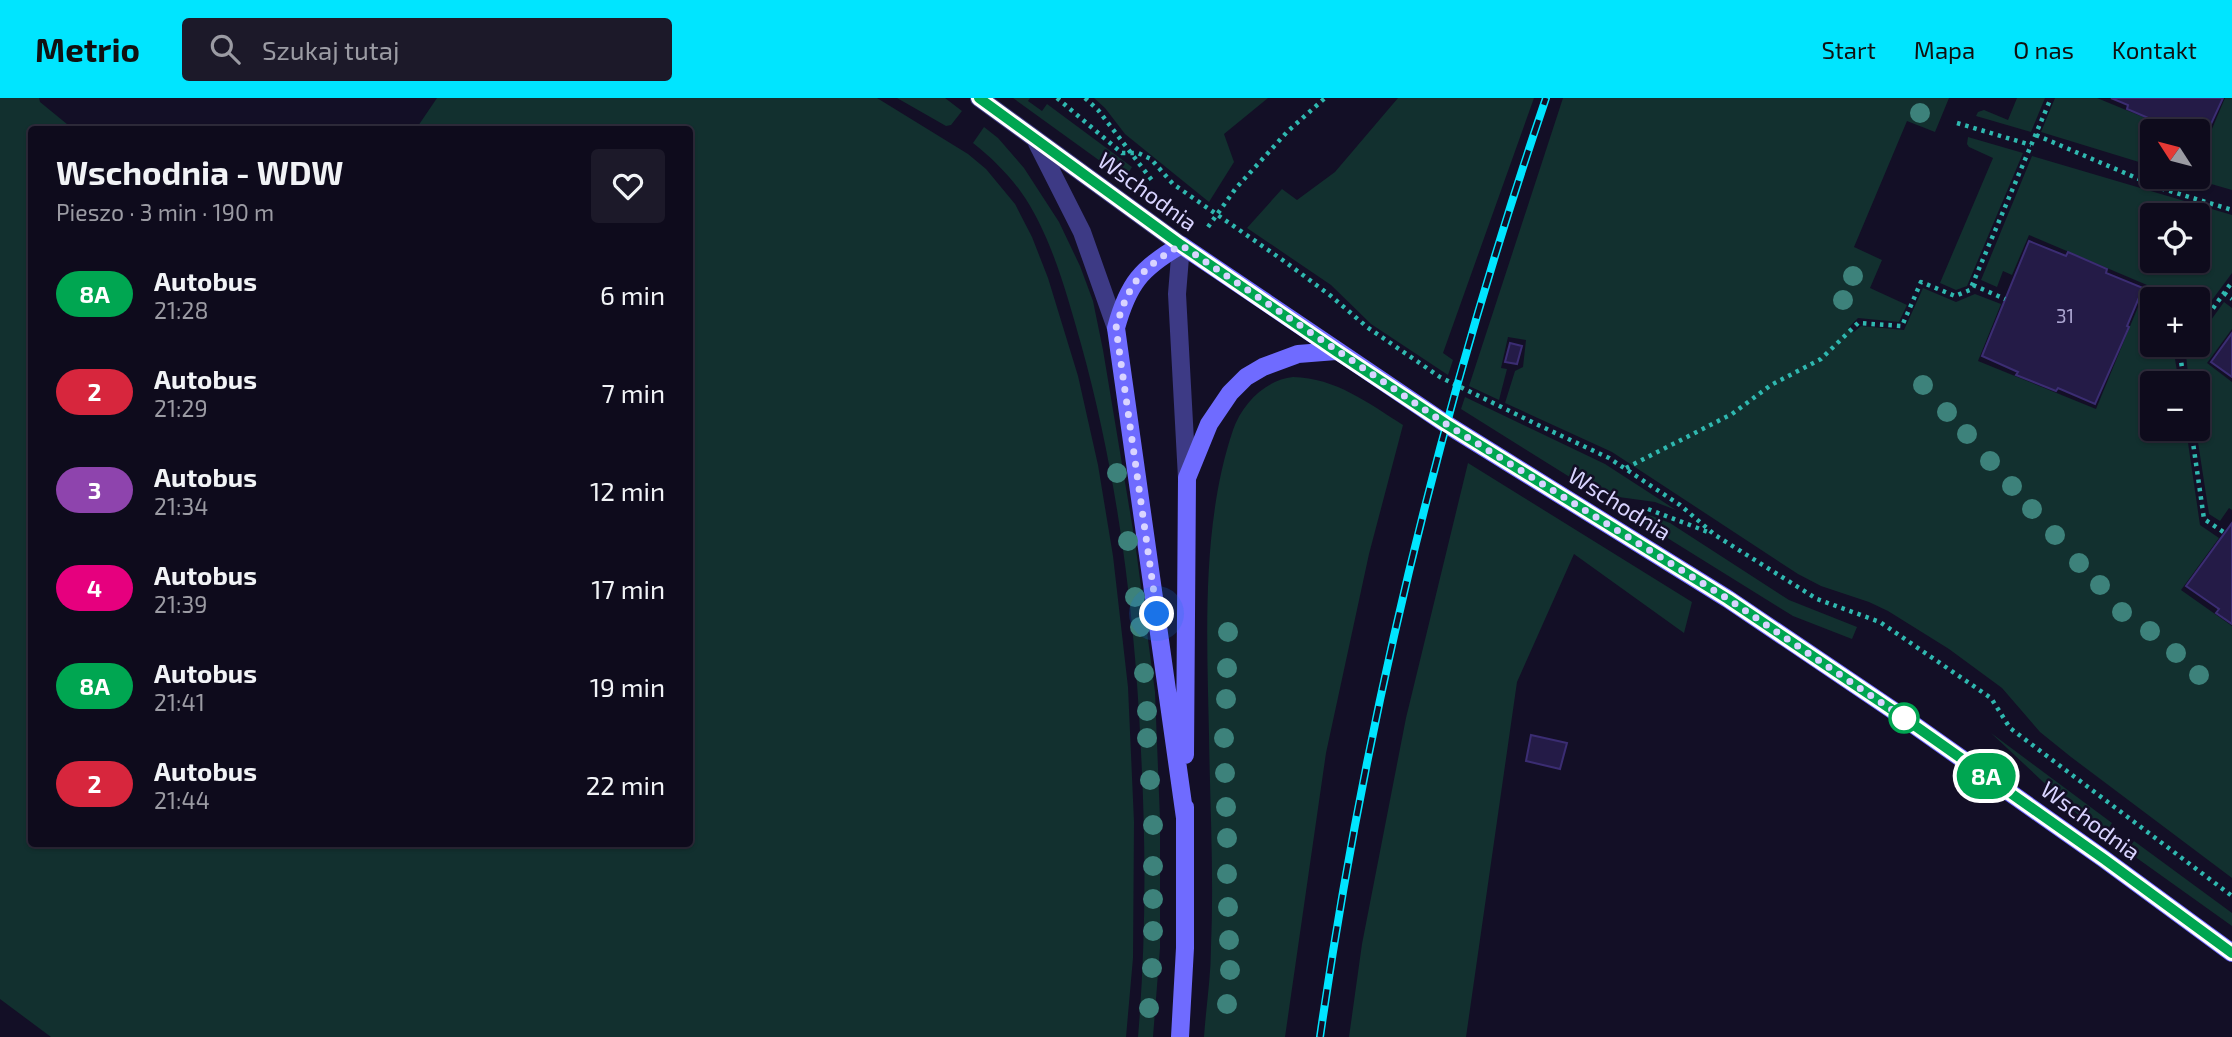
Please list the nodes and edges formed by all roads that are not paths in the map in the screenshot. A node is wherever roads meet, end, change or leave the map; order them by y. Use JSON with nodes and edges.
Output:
{"nodes":[{"id":1,"x":979,"y":98,"type":"edge"},
{"id":2,"x":1036,"y":140,"type":"junction"},
{"id":3,"x":1181,"y":245,"type":"junction"},
{"id":4,"x":1116,"y":328,"type":"junction"},
{"id":5,"x":1336,"y":351,"type":"junction"},
{"id":6,"x":1187,"y":478,"type":"junction"},
{"id":7,"x":1185,"y":818,"type":"junction"},
{"id":8,"x":2232,"y":953,"type":"edge"},
{"id":9,"x":1180,"y":1037,"type":"edge"}],
"edges":[{"from":1,"to":2,"type":"street","name":"Wschodnia"},
{"from":2,"to":3,"type":"street","name":"Wschodnia"},
{"from":2,"to":4,"type":"street"},
{"from":3,"to":4,"type":"street"},
{"from":3,"to":5,"type":"street","name":"Wschodnia"},
{"from":3,"to":6,"type":"street"},
{"from":4,"to":7,"type":"street"},
{"from":5,"to":6,"type":"street"},
{"from":5,"to":8,"type":"street","name":"Wschodnia"},
{"from":6,"to":7,"type":"street"},
{"from":7,"to":9,"type":"street"}]}
